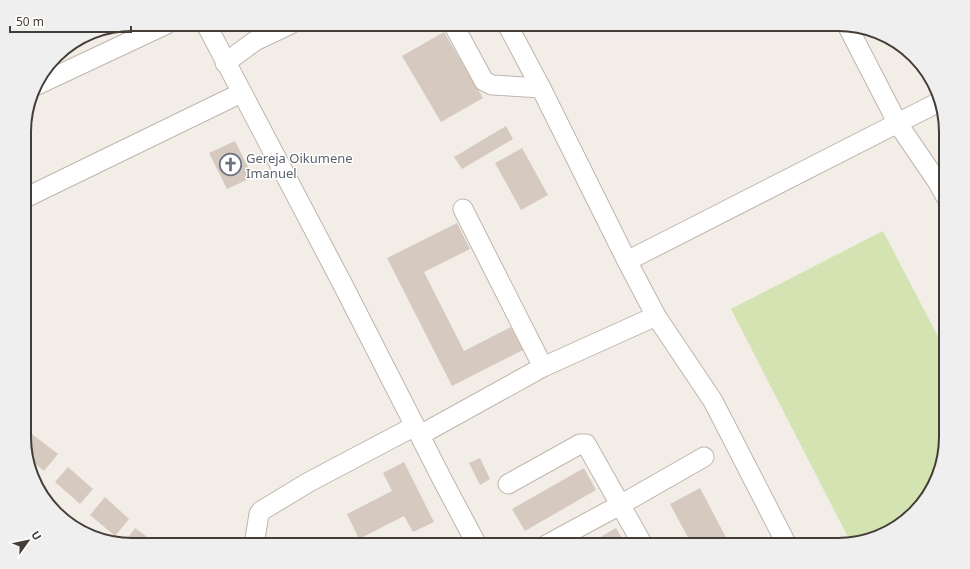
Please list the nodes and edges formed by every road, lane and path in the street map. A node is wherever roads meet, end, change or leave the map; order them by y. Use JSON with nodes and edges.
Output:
{"nodes":[{"id":1,"x":152,"y":31,"type":"edge"},
{"id":2,"x":209,"y":31,"type":"edge"},
{"id":3,"x":276,"y":31,"type":"edge"},
{"id":4,"x":457,"y":31,"type":"edge"},
{"id":5,"x":511,"y":31,"type":"edge"},
{"id":6,"x":851,"y":32,"type":"edge"},
{"id":7,"x":225,"y":63,"type":"junction"},
{"id":8,"x":45,"y":81,"type":"edge"},
{"id":9,"x":542,"y":88,"type":"junction"},
{"id":10,"x":241,"y":93,"type":"junction"},
{"id":11,"x":935,"y":104,"type":"edge"},
{"id":12,"x":898,"y":124,"type":"junction"},
{"id":13,"x":939,"y":180,"type":"edge"},
{"id":14,"x":31,"y":195,"type":"edge"},
{"id":15,"x":463,"y":209,"type":"dead end"},
{"id":16,"x":627,"y":261,"type":"junction"},
{"id":17,"x":656,"y":316,"type":"junction"},
{"id":18,"x":543,"y":367,"type":"junction"},
{"id":19,"x":417,"y":430,"type":"junction"},
{"id":20,"x":704,"y":457,"type":"dead end"},
{"id":21,"x":508,"y":484,"type":"dead end"},
{"id":22,"x":620,"y":505,"type":"junction"},
{"id":23,"x":255,"y":538,"type":"edge"},
{"id":24,"x":473,"y":538,"type":"edge"},
{"id":25,"x":559,"y":538,"type":"edge"},
{"id":26,"x":639,"y":538,"type":"edge"},
{"id":27,"x":783,"y":538,"type":"edge"}],
"edges":[{"from":1,"to":8,"type":"street"},
{"from":2,"to":7,"type":"street"},
{"from":3,"to":7,"type":"street"},
{"from":4,"to":9,"type":"street"},
{"from":5,"to":9,"type":"street"},
{"from":6,"to":12,"type":"street"},
{"from":7,"to":10,"type":"street"},
{"from":9,"to":16,"type":"street"},
{"from":10,"to":14,"type":"street"},
{"from":10,"to":19,"type":"street"},
{"from":11,"to":12,"type":"street"},
{"from":12,"to":13,"type":"street"},
{"from":12,"to":16,"type":"street"},
{"from":15,"to":18,"type":"street"},
{"from":16,"to":17,"type":"street"},
{"from":17,"to":18,"type":"street"},
{"from":17,"to":27,"type":"street"},
{"from":18,"to":19,"type":"street"},
{"from":19,"to":23,"type":"street"},
{"from":19,"to":24,"type":"street"},
{"from":20,"to":22,"type":"street"},
{"from":21,"to":22,"type":"street"},
{"from":22,"to":25,"type":"street"},
{"from":22,"to":26,"type":"street"}]}
